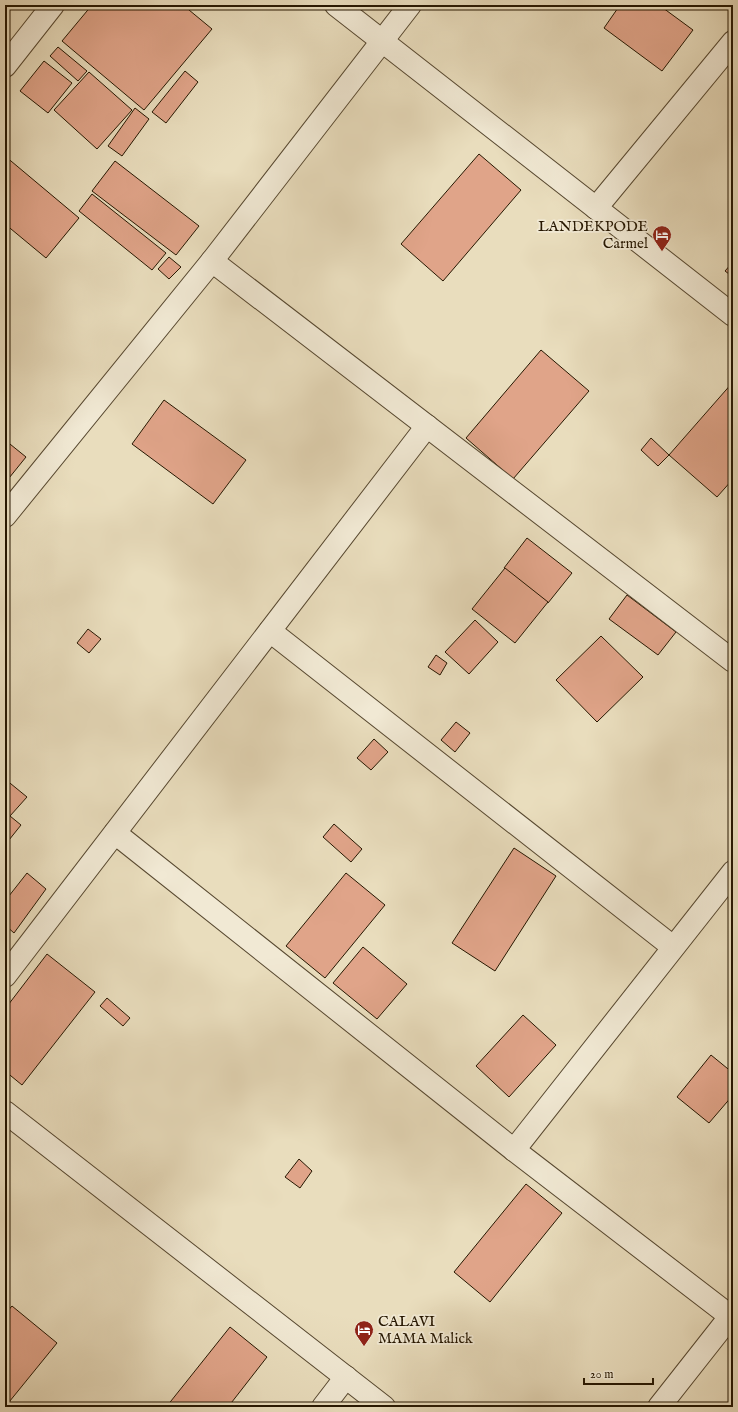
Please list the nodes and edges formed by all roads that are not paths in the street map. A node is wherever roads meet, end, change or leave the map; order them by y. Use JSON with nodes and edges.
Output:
{"nodes":[{"id":1,"x":53,"y":5,"type":"edge"},
{"id":2,"x":336,"y":5,"type":"edge"},
{"id":3,"x":410,"y":5,"type":"edge"},
{"id":4,"x":382,"y":41,"type":"junction"},
{"id":5,"x":733,"y":42,"type":"edge"},
{"id":6,"x":5,"y":66,"type":"edge"},
{"id":7,"x":596,"y":208,"type":"junction"},
{"id":8,"x":212,"y":260,"type":"junction"},
{"id":9,"x":733,"y":315,"type":"edge"},
{"id":10,"x":428,"y":426,"type":"junction"},
{"id":11,"x":5,"y":516,"type":"edge"},
{"id":12,"x":270,"y":631,"type":"junction"},
{"id":13,"x":733,"y":661,"type":"edge"},
{"id":14,"x":115,"y":833,"type":"junction"},
{"id":15,"x":733,"y":872,"type":"edge"},
{"id":16,"x":673,"y":947,"type":"junction"},
{"id":17,"x":5,"y":976,"type":"edge"},
{"id":18,"x":5,"y":1112,"type":"edge"},
{"id":19,"x":514,"y":1150,"type":"junction"},
{"id":20,"x":732,"y":1315,"type":"edge"},
{"id":21,"x":346,"y":1377,"type":"junction"},
{"id":22,"x":323,"y":1407,"type":"edge"},
{"id":23,"x":384,"y":1407,"type":"edge"},
{"id":24,"x":659,"y":1407,"type":"edge"}],
"edges":[{"from":1,"to":6,"type":"street"},
{"from":2,"to":4,"type":"street"},
{"from":3,"to":4,"type":"street"},
{"from":4,"to":7,"type":"street"},
{"from":4,"to":8,"type":"street"},
{"from":5,"to":7,"type":"street"},
{"from":7,"to":9,"type":"street"},
{"from":8,"to":10,"type":"street"},
{"from":8,"to":11,"type":"street"},
{"from":10,"to":12,"type":"street"},
{"from":10,"to":13,"type":"street"},
{"from":12,"to":14,"type":"street"},
{"from":12,"to":16,"type":"street"},
{"from":14,"to":17,"type":"street"},
{"from":14,"to":19,"type":"street"},
{"from":15,"to":16,"type":"street"},
{"from":16,"to":19,"type":"street"},
{"from":18,"to":21,"type":"street"},
{"from":19,"to":20,"type":"street"},
{"from":20,"to":24,"type":"street"},
{"from":21,"to":22,"type":"street"},
{"from":21,"to":23,"type":"street"}]}
